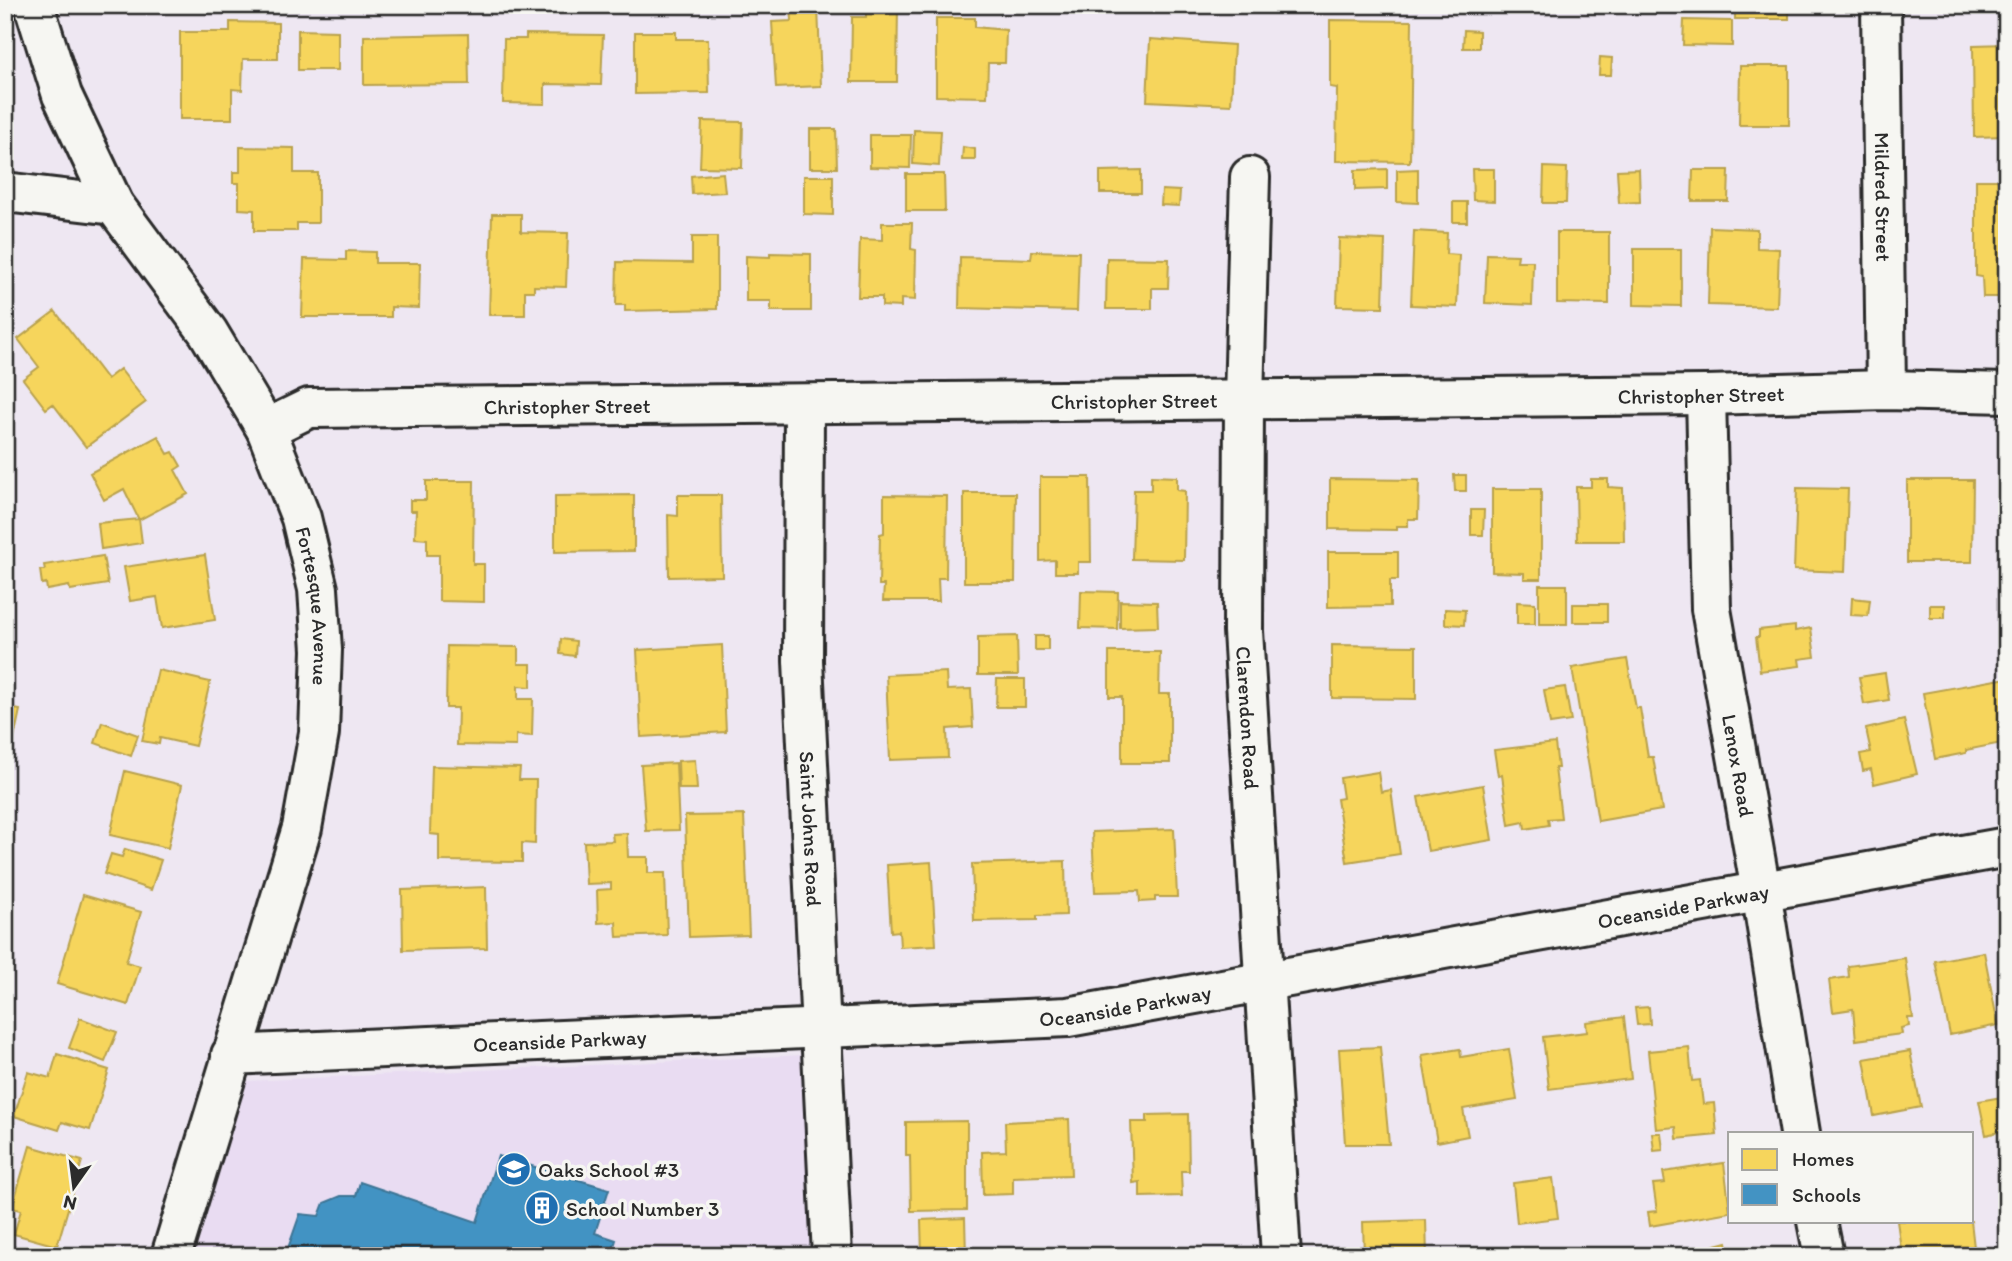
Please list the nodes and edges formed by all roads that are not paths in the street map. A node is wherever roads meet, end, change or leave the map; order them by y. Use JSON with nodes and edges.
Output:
{"nodes":[{"id":1,"x":34,"y":5,"type":"edge"},
{"id":2,"x":1881,"y":5,"type":"edge"},
{"id":3,"x":1250,"y":177,"type":"dead end"},
{"id":4,"x":5,"y":192,"type":"edge"},
{"id":5,"x":114,"y":205,"type":"junction"},
{"id":6,"x":1886,"y":390,"type":"junction"},
{"id":7,"x":2007,"y":393,"type":"edge"},
{"id":8,"x":1706,"y":395,"type":"junction"},
{"id":9,"x":1244,"y":400,"type":"junction"},
{"id":10,"x":804,"y":404,"type":"junction"},
{"id":11,"x":265,"y":429,"type":"junction"},
{"id":12,"x":2007,"y":847,"type":"edge"},
{"id":13,"x":1761,"y":891,"type":"junction"},
{"id":14,"x":1264,"y":982,"type":"junction"},
{"id":15,"x":822,"y":1029,"type":"junction"},
{"id":16,"x":231,"y":1055,"type":"junction"},
{"id":17,"x":1800,"y":1132,"type":"edge"},
{"id":18,"x":1817,"y":1222,"type":"edge"},
{"id":19,"x":170,"y":1256,"type":"edge"},
{"id":20,"x":832,"y":1256,"type":"edge"},
{"id":21,"x":1281,"y":1256,"type":"edge"},
{"id":22,"x":1824,"y":1256,"type":"edge"}],
"edges":[{"from":1,"to":5,"type":"street","name":"Fortesque Avenue"},
{"from":2,"to":6,"type":"street","name":"Mildred Street"},
{"from":3,"to":9,"type":"street","name":"Clarendon Road"},
{"from":4,"to":5,"type":"street"},
{"from":5,"to":11,"type":"street","name":"Fortesque Avenue"},
{"from":6,"to":7,"type":"street","name":"Christopher Street"},
{"from":6,"to":8,"type":"street","name":"Christopher Street"},
{"from":8,"to":9,"type":"street","name":"Christopher Street"},
{"from":8,"to":13,"type":"street","name":"Lenox Road"},
{"from":9,"to":10,"type":"street","name":"Christopher Street"},
{"from":9,"to":14,"type":"street","name":"Clarendon Road"},
{"from":10,"to":11,"type":"street","name":"Christopher Street"},
{"from":10,"to":15,"type":"street","name":"Saint Johns Road"},
{"from":11,"to":16,"type":"street","name":"Fortesque Avenue"},
{"from":12,"to":13,"type":"street","name":"Oceanside Parkway"},
{"from":13,"to":14,"type":"street","name":"Oceanside Parkway"},
{"from":13,"to":17,"type":"street","name":"Lenox Road"},
{"from":14,"to":15,"type":"street","name":"Oceanside Parkway"},
{"from":14,"to":21,"type":"street","name":"Clarendon Road"},
{"from":15,"to":16,"type":"street","name":"Oceanside Parkway"},
{"from":15,"to":20,"type":"street","name":"Saint Johns Road"},
{"from":16,"to":19,"type":"street","name":"Fortesque Avenue"},
{"from":18,"to":22,"type":"street"}]}
